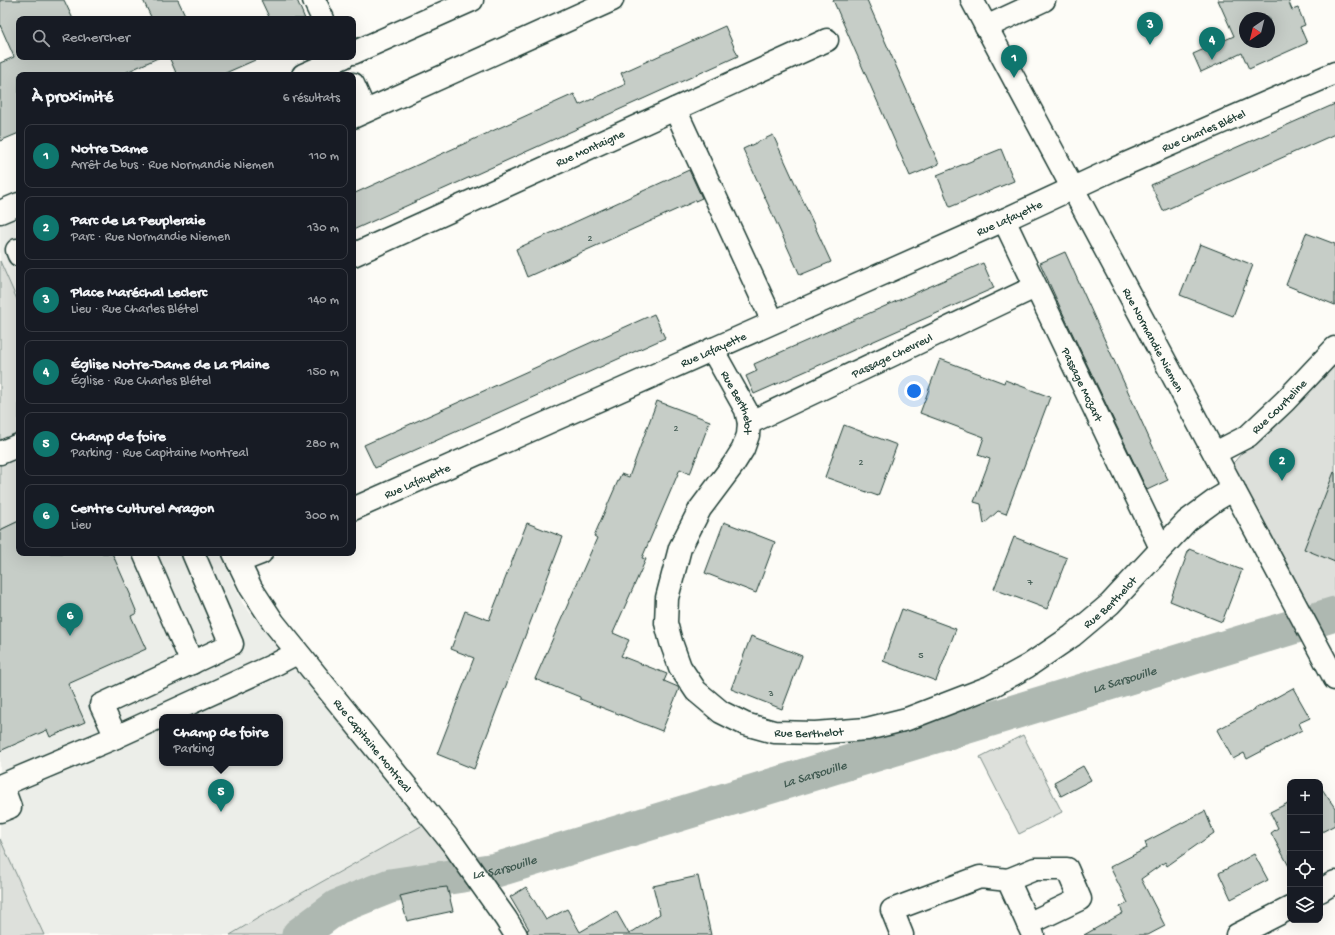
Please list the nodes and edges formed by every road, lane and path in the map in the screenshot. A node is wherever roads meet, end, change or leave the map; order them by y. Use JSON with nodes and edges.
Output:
{"nodes":[{"id":1,"x":314,"y":0,"type":"edge"},
{"id":2,"x":472,"y":0,"type":"edge"},
{"id":3,"x":612,"y":0,"type":"edge"},
{"id":4,"x":972,"y":0,"type":"edge"},
{"id":5,"x":1044,"y":0,"type":"edge"},
{"id":6,"x":321,"y":16,"type":"edge"},
{"id":7,"x":986,"y":27,"type":"junction"},
{"id":8,"x":827,"y":40,"type":"dead end"},
{"id":9,"x":356,"y":55,"type":"edge"},
{"id":10,"x":345,"y":60,"type":"edge"},
{"id":11,"x":311,"y":72,"type":"edge"},
{"id":12,"x":1335,"y":72,"type":"edge"},
{"id":13,"x":356,"y":99,"type":"edge"},
{"id":14,"x":675,"y":109,"type":"junction"},
{"id":15,"x":359,"y":114,"type":"edge"},
{"id":16,"x":1072,"y":188,"type":"junction"},
{"id":17,"x":16,"y":205,"type":"edge"},
{"id":18,"x":0,"y":212,"type":"edge"},
{"id":19,"x":1004,"y":220,"type":"junction"},
{"id":20,"x":356,"y":254,"type":"edge"},
{"id":21,"x":1035,"y":287,"type":"junction"},
{"id":22,"x":773,"y":322,"type":"junction"},
{"id":23,"x":1335,"y":348,"type":"edge"},
{"id":24,"x":712,"y":349,"type":"junction"},
{"id":25,"x":749,"y":423,"type":"junction"},
{"id":26,"x":16,"y":446,"type":"edge"},
{"id":27,"x":1215,"y":453,"type":"junction"},
{"id":28,"x":0,"y":454,"type":"edge"},
{"id":29,"x":1234,"y":489,"type":"junction"},
{"id":30,"x":356,"y":504,"type":"edge"},
{"id":31,"x":1161,"y":548,"type":"junction"},
{"id":32,"x":145,"y":556,"type":"edge"},
{"id":33,"x":194,"y":556,"type":"edge"},
{"id":34,"x":246,"y":556,"type":"edge"},
{"id":35,"x":236,"y":558,"type":"edge"},
{"id":36,"x":297,"y":652,"type":"junction"},
{"id":37,"x":192,"y":663,"type":"junction"},
{"id":38,"x":1335,"y":679,"type":"edge"},
{"id":39,"x":166,"y":714,"type":"edge"},
{"id":40,"x":159,"y":717,"type":"edge"},
{"id":41,"x":116,"y":737,"type":"junction"},
{"id":42,"x":1,"y":782,"type":"edge"},
{"id":43,"x":0,"y":811,"type":"edge"},
{"id":44,"x":1008,"y":880,"type":"junction"},
{"id":45,"x":1335,"y":882,"type":"edge"},
{"id":46,"x":1323,"y":889,"type":"edge"},
{"id":47,"x":1287,"y":910,"type":"edge"},
{"id":48,"x":1030,"y":930,"type":"edge"},
{"id":49,"x":516,"y":935,"type":"edge"},
{"id":50,"x":902,"y":935,"type":"edge"},
{"id":51,"x":1237,"y":935,"type":"edge"}],
"edges":[{"from":1,"to":6,"type":"street"},
{"from":2,"to":9,"type":"street"},
{"from":3,"to":15,"type":"street"},
{"from":4,"to":7,"type":"street","name":"Rue Normandie Niemen"},
{"from":5,"to":7,"type":"street"},
{"from":7,"to":16,"type":"street","name":"Rue Normandie Niemen"},
{"from":8,"to":14,"type":"street","name":"Rue Montaigne"},
{"from":10,"to":11,"type":"street"},
{"from":12,"to":16,"type":"street","name":"Rue Charles Blétel"},
{"from":13,"to":15,"type":"street"},
{"from":14,"to":20,"type":"street","name":"Rue Montaigne"},
{"from":14,"to":22,"type":"street"},
{"from":16,"to":19,"type":"street","name":"Rue Lafayette"},
{"from":16,"to":27,"type":"street","name":"Rue Normandie Niemen"},
{"from":17,"to":18,"type":"street"},
{"from":19,"to":21,"type":"street","name":"Passage Mozart"},
{"from":19,"to":22,"type":"street","name":"Rue Lafayette"},
{"from":21,"to":25,"type":"street","name":"Passage Chevreul"},
{"from":21,"to":31,"type":"street","name":"Passage Mozart"},
{"from":22,"to":24,"type":"street","name":"Rue Lafayette"},
{"from":23,"to":27,"type":"street","name":"Rue Courteline"},
{"from":24,"to":25,"type":"street","name":"Rue Berthelot"},
{"from":24,"to":30,"type":"street","name":"Rue Lafayette"},
{"from":25,"to":31,"type":"street","name":"Rue Berthelot"},
{"from":26,"to":28,"type":"street"},
{"from":27,"to":29,"type":"street","name":"Rue Normandie Niemen"},
{"from":29,"to":31,"type":"street","name":"Rue Berthelot"},
{"from":29,"to":38,"type":"street","name":"Rue Normandie Niemen"},
{"from":32,"to":37,"type":"street"},
{"from":33,"to":37,"type":"street"},
{"from":34,"to":35,"type":"street"},
{"from":35,"to":36,"type":"street","name":"Rue Capitaine Montreal"},
{"from":36,"to":39,"type":"street"},
{"from":36,"to":49,"type":"street","name":"Rue Capitaine Montreal"},
{"from":37,"to":41,"type":"street"},
{"from":40,"to":41,"type":"street"},
{"from":41,"to":42,"type":"street"},
{"from":42,"to":43,"type":"street"},
{"from":44,"to":48,"type":"street"},
{"from":44,"to":48,"type":"street"},
{"from":44,"to":50,"type":"street"},
{"from":45,"to":46,"type":"street"},
{"from":47,"to":51,"type":"street"}]}
